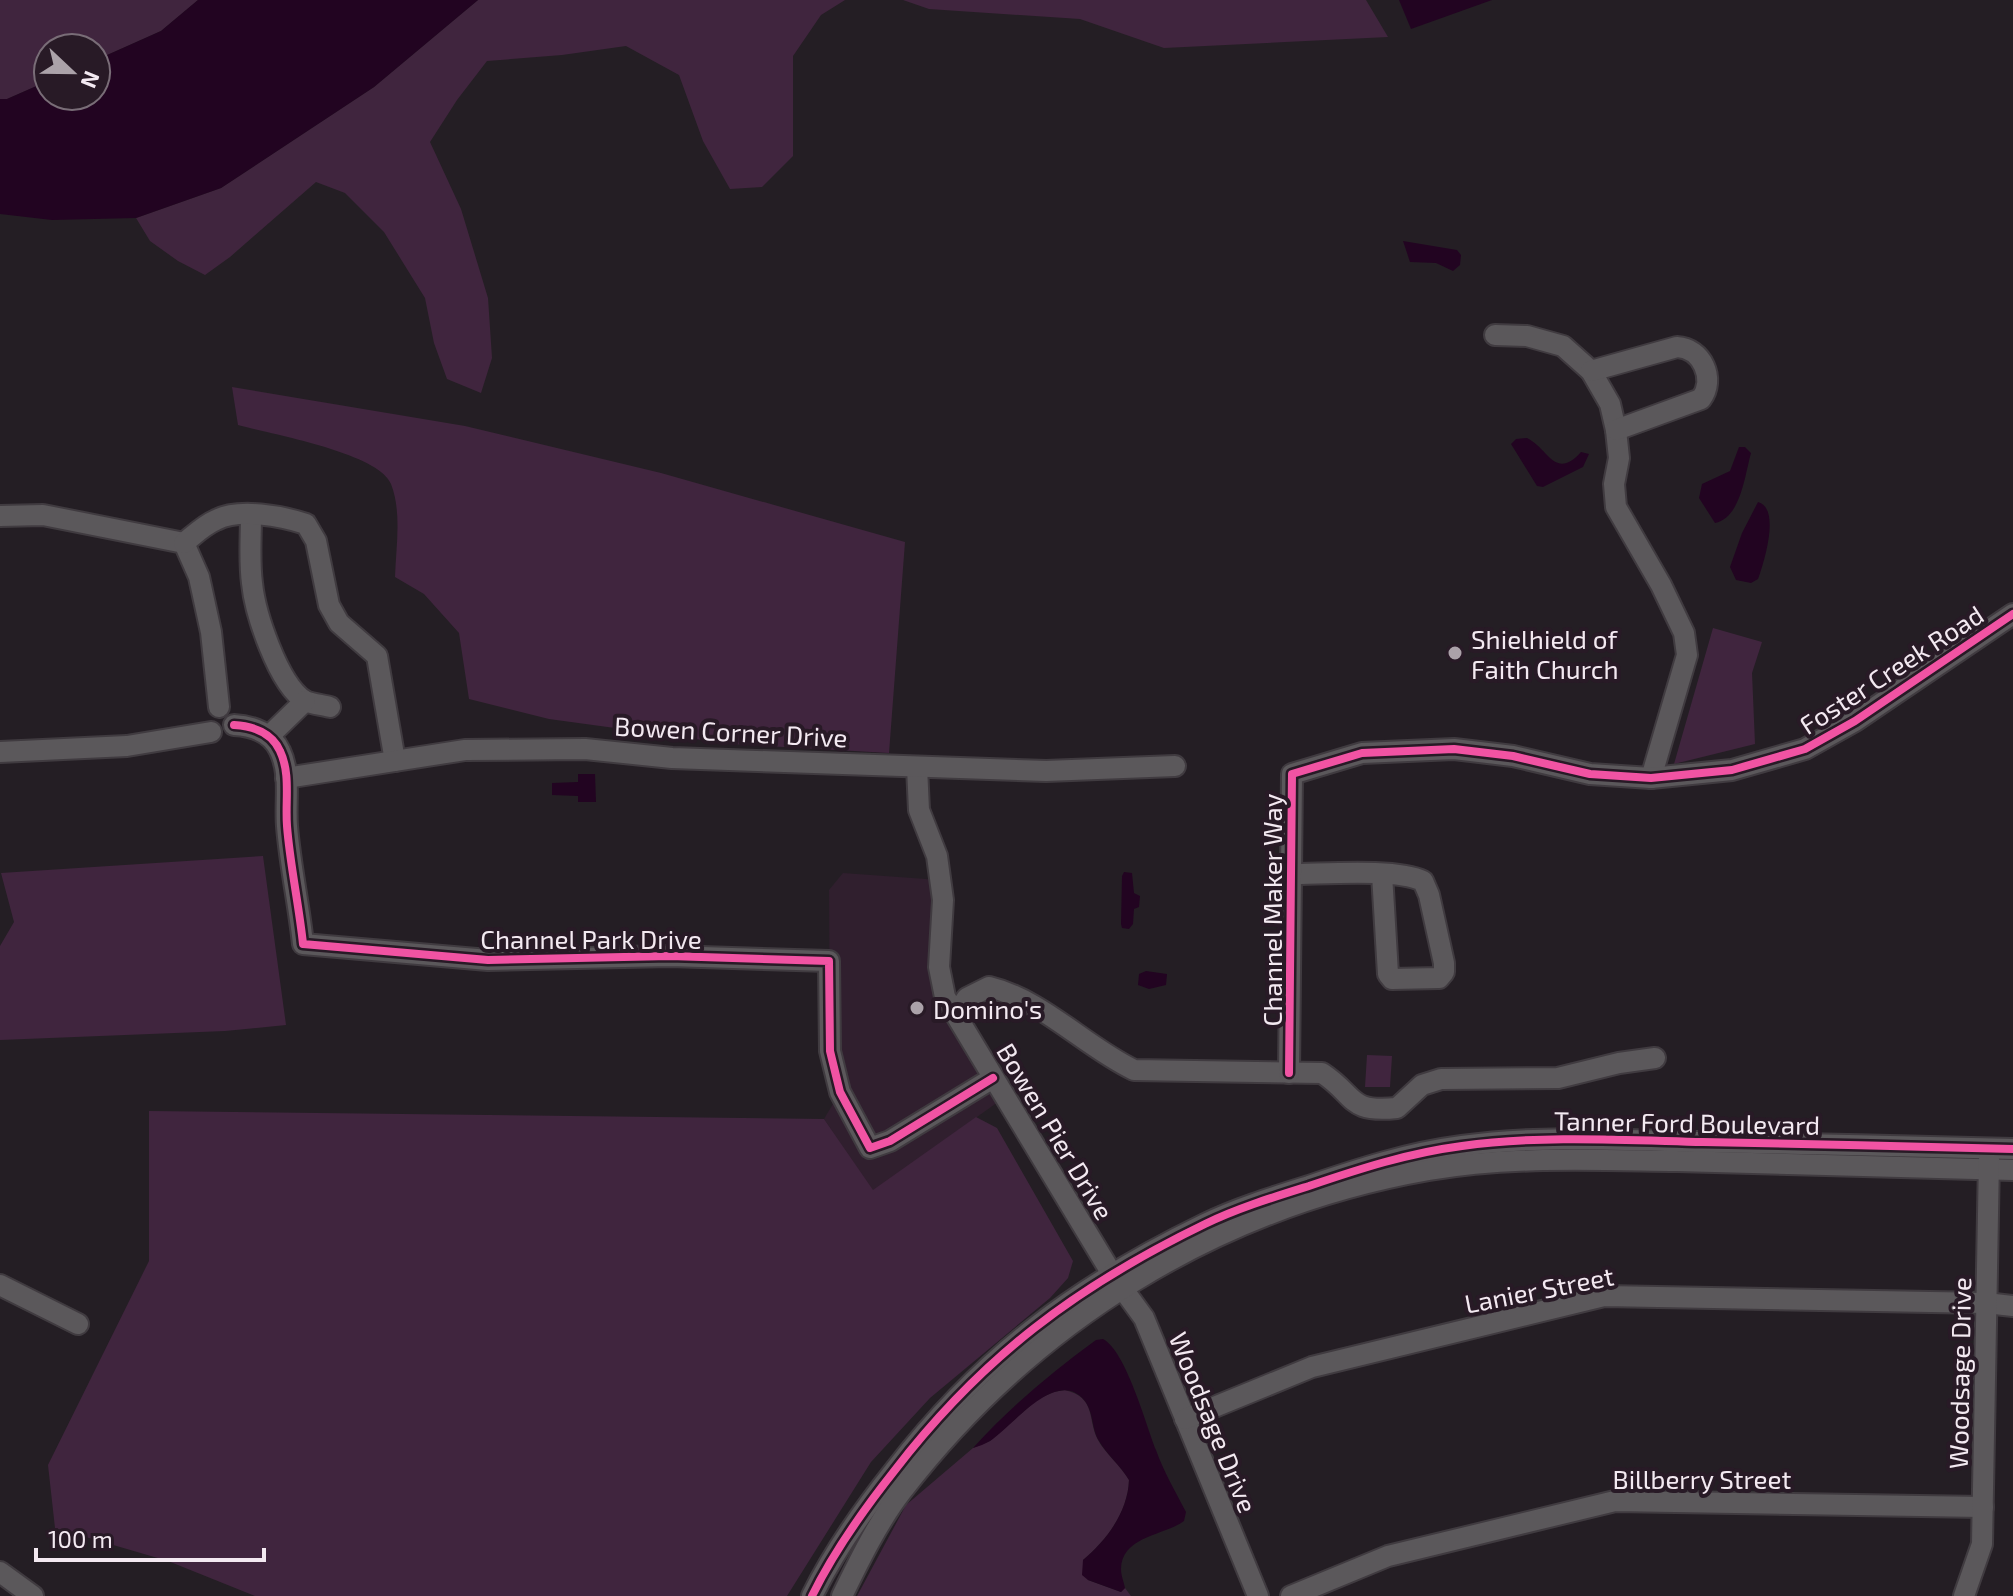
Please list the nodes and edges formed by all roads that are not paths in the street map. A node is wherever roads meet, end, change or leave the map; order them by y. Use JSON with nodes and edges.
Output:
{"nodes":[{"id":1,"x":1495,"y":335,"type":"dead end"},
{"id":2,"x":1591,"y":371,"type":"junction"},
{"id":3,"x":1616,"y":430,"type":"junction"},
{"id":4,"x":251,"y":514,"type":"junction"},
{"id":5,"x":0,"y":516,"type":"edge"},
{"id":6,"x":184,"y":543,"type":"junction"},
{"id":7,"x":2013,"y":614,"type":"edge"},
{"id":8,"x":305,"y":701,"type":"junction"},
{"id":9,"x":219,"y":707,"type":"junction"},
{"id":10,"x":330,"y":707,"type":"dead end"},
{"id":11,"x":234,"y":725,"type":"junction"},
{"id":12,"x":211,"y":732,"type":"junction"},
{"id":13,"x":269,"y":736,"type":"junction"},
{"id":14,"x":0,"y":752,"type":"edge"},
{"id":15,"x":395,"y":761,"type":"junction"},
{"id":16,"x":1175,"y":766,"type":"dead end"},
{"id":17,"x":917,"y":767,"type":"junction"},
{"id":18,"x":1317,"y":768,"type":"joint"},
{"id":19,"x":286,"y":778,"type":"junction"},
{"id":20,"x":1651,"y":778,"type":"junction"},
{"id":21,"x":1291,"y":874,"type":"junction"},
{"id":22,"x":1382,"y":874,"type":"junction"},
{"id":23,"x":956,"y":1014,"type":"junction"},
{"id":24,"x":1655,"y":1058,"type":"dead end"},
{"id":25,"x":1289,"y":1073,"type":"junction"},
{"id":26,"x":993,"y":1078,"type":"junction"},
{"id":27,"x":1990,"y":1148,"type":"junction"},
{"id":28,"x":2013,"y":1149,"type":"edge"},
{"id":29,"x":1988,"y":1169,"type":"junction"},
{"id":30,"x":2013,"y":1170,"type":"edge"},
{"id":31,"x":1117,"y":1280,"type":"junction"},
{"id":32,"x":0,"y":1285,"type":"edge"},
{"id":33,"x":1986,"y":1303,"type":"junction"},
{"id":34,"x":2013,"y":1306,"type":"edge"},
{"id":35,"x":78,"y":1324,"type":"dead end"},
{"id":36,"x":1185,"y":1419,"type":"junction"},
{"id":37,"x":1983,"y":1507,"type":"junction"},
{"id":38,"x":0,"y":1572,"type":"edge"},
{"id":39,"x":33,"y":1596,"type":"edge"},
{"id":40,"x":812,"y":1596,"type":"edge"},
{"id":41,"x":842,"y":1596,"type":"edge"},
{"id":42,"x":1258,"y":1596,"type":"edge"},
{"id":43,"x":1291,"y":1596,"type":"edge"},
{"id":44,"x":1964,"y":1596,"type":"edge"}],
"edges":[{"from":1,"to":2,"type":"street"},
{"from":2,"to":3,"type":"street"},
{"from":2,"to":3,"type":"street"},
{"from":3,"to":20,"type":"street"},
{"from":4,"to":6,"type":"street"},
{"from":4,"to":8,"type":"street"},
{"from":4,"to":15,"type":"street"},
{"from":5,"to":6,"type":"street"},
{"from":6,"to":9,"type":"street"},
{"from":7,"to":20,"type":"street","name":"Foster Creek Road"},
{"from":8,"to":10,"type":"street"},
{"from":8,"to":13,"type":"street"},
{"from":9,"to":11,"type":"street"},
{"from":9,"to":12,"type":"street"},
{"from":11,"to":12,"type":"street"},
{"from":11,"to":13,"type":"street"},
{"from":12,"to":14,"type":"street"},
{"from":13,"to":19,"type":"street"},
{"from":15,"to":17,"type":"street","name":"Bowen Corner Drive"},
{"from":15,"to":19,"type":"street","name":"Bowen Corner Drive"},
{"from":16,"to":17,"type":"street","name":"Bowen Corner Drive"},
{"from":17,"to":23,"type":"street","name":"Bowen Pier Drive"},
{"from":18,"to":20,"type":"street","name":"Foster Creek Road"},
{"from":18,"to":21,"type":"street","name":"Channel Maker Way"},
{"from":19,"to":26,"type":"street","name":"Channel Park Drive"},
{"from":21,"to":22,"type":"street"},
{"from":21,"to":25,"type":"street","name":"Channel Maker Way"},
{"from":22,"to":22,"type":"street"},
{"from":23,"to":25,"type":"street"},
{"from":23,"to":26,"type":"street","name":"Bowen Pier Drive"},
{"from":24,"to":25,"type":"street"},
{"from":26,"to":31,"type":"street","name":"Bowen Pier Drive"},
{"from":27,"to":28,"type":"street","name":"Tanner Ford Boulevard"},
{"from":27,"to":29,"type":"street","name":"Woodsage Drive"},
{"from":27,"to":31,"type":"street","name":"Tanner Ford Boulevard"},
{"from":29,"to":30,"type":"street","name":"Tanner Ford Boulevard"},
{"from":29,"to":31,"type":"street","name":"Tanner Ford Boulevard"},
{"from":29,"to":33,"type":"street","name":"Woodsage Drive"},
{"from":31,"to":36,"type":"street","name":"Woodsage Drive"},
{"from":31,"to":40,"type":"street","name":"Tanner Ford Boulevard"},
{"from":31,"to":41,"type":"street","name":"Tanner Ford Boulevard"},
{"from":32,"to":35,"type":"street"},
{"from":33,"to":34,"type":"street","name":"Lanier Street"},
{"from":33,"to":36,"type":"street","name":"Lanier Street"},
{"from":33,"to":37,"type":"street","name":"Woodsage Drive"},
{"from":36,"to":42,"type":"street","name":"Woodsage Drive"},
{"from":37,"to":43,"type":"street","name":"Billberry Street"},
{"from":37,"to":44,"type":"street","name":"Woodsage Drive"},
{"from":38,"to":39,"type":"street"}]}
